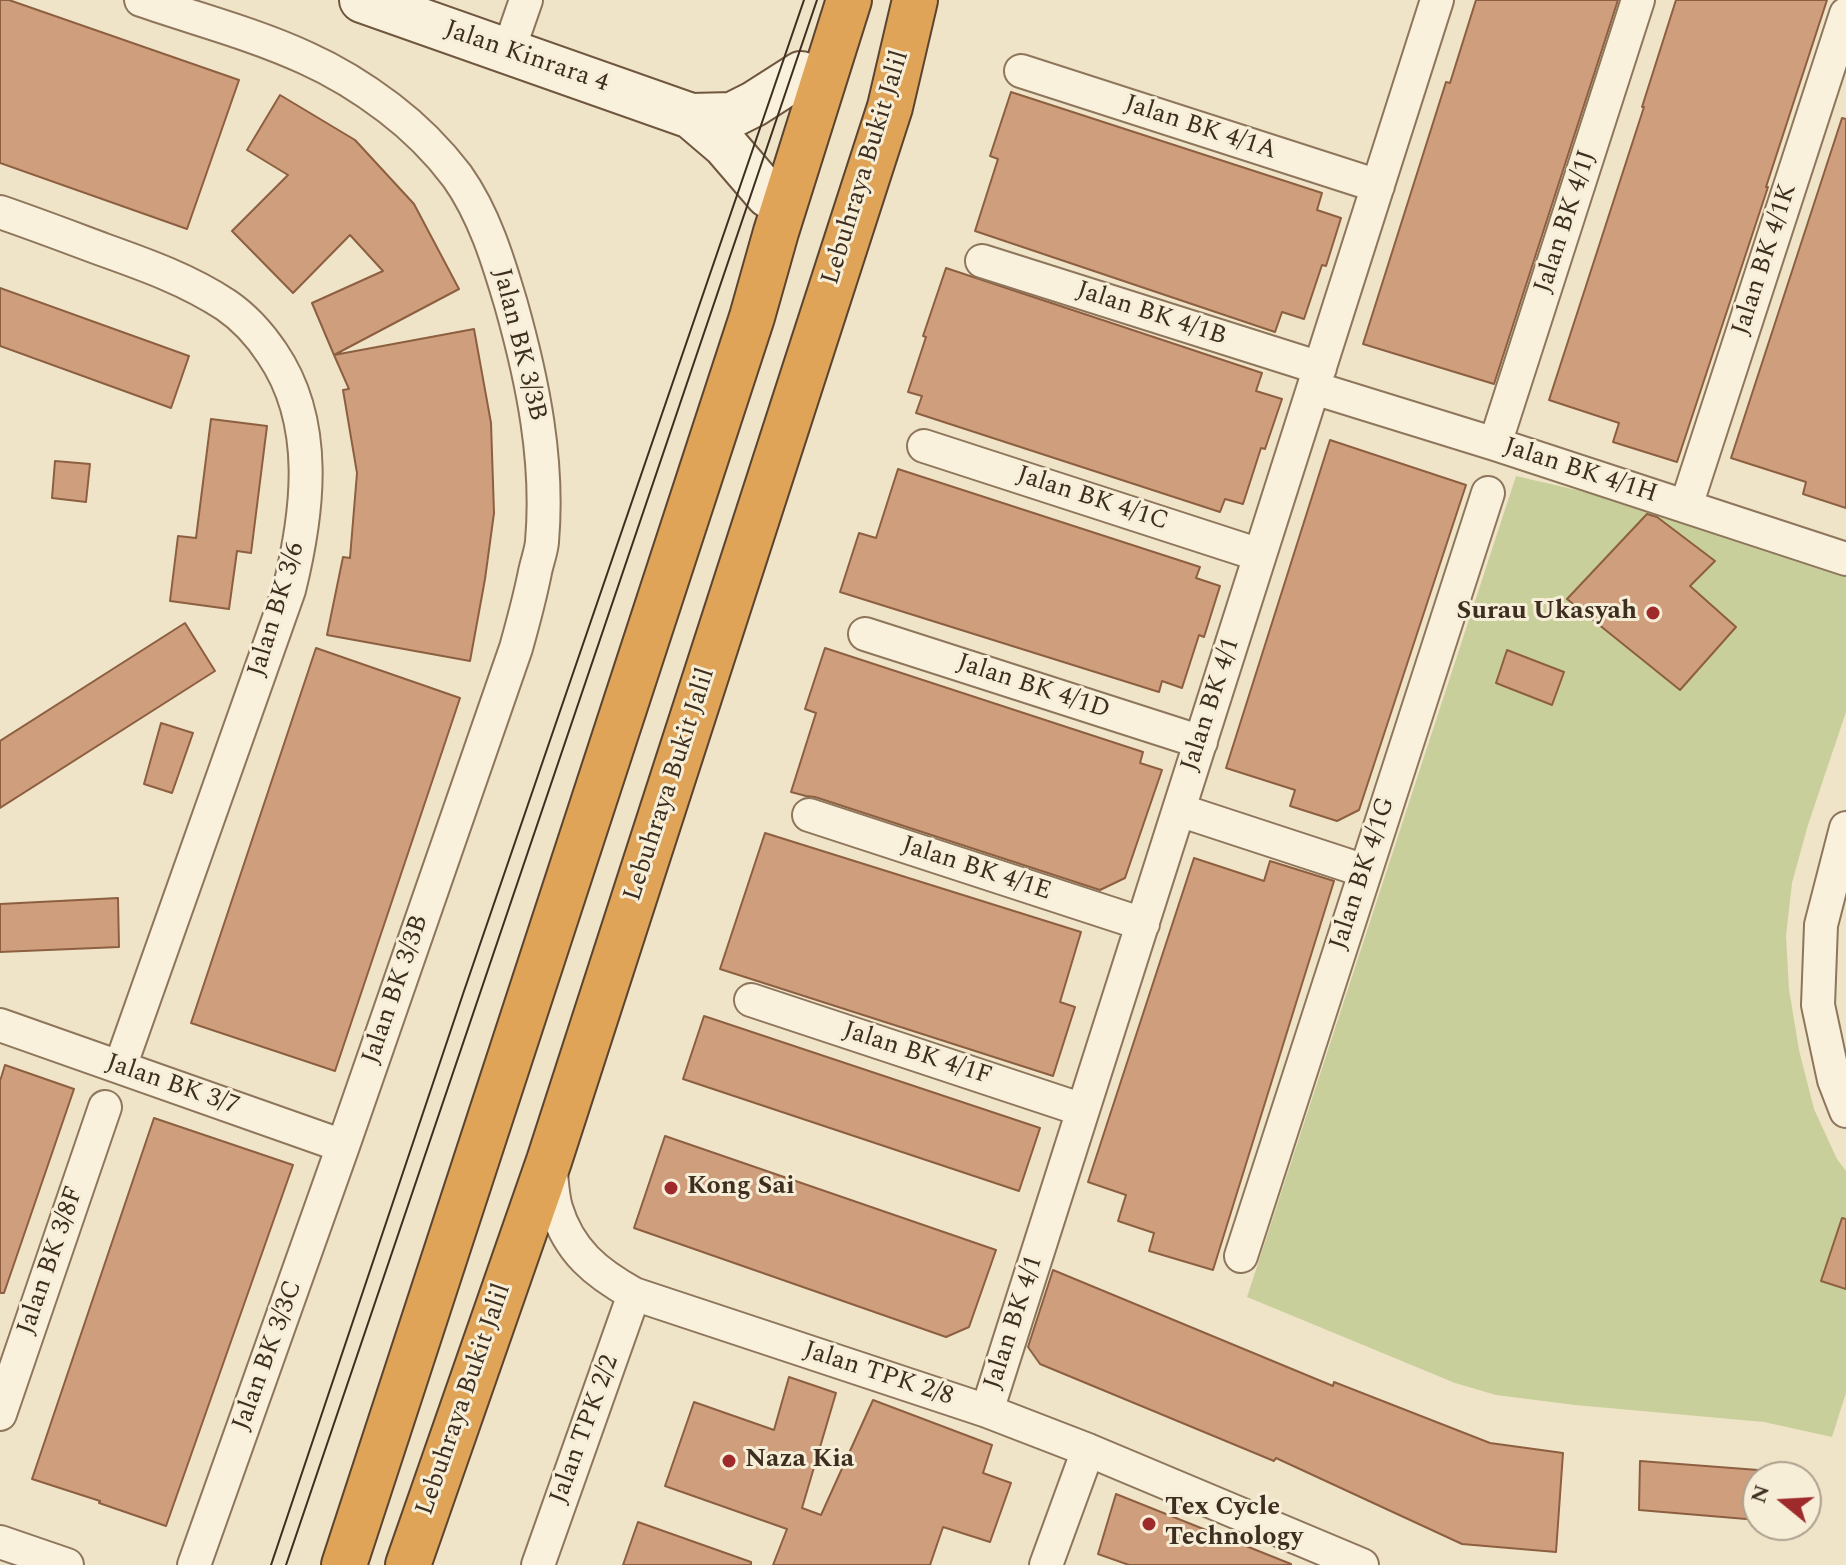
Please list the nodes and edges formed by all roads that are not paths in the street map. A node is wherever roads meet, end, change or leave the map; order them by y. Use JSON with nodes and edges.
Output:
{"nodes":[{"id":1,"x":141,"y":0,"type":"edge"},
{"id":2,"x":362,"y":0,"type":"edge"},
{"id":3,"x":526,"y":0,"type":"edge"},
{"id":4,"x":820,"y":0,"type":"edge"},
{"id":5,"x":849,"y":0,"type":"edge"},
{"id":6,"x":879,"y":0,"type":"edge"},
{"id":7,"x":915,"y":0,"type":"edge"},
{"id":8,"x":1437,"y":0,"type":"edge"},
{"id":9,"x":1638,"y":0,"type":"edge"},
{"id":10,"x":1846,"y":14,"type":"edge"},
{"id":11,"x":508,"y":52,"type":"junction"},
{"id":12,"x":1021,"y":71,"type":"dead end"},
{"id":13,"x":801,"y":74,"type":"junction"},
{"id":14,"x":691,"y":116,"type":"junction"},
{"id":15,"x":1378,"y":186,"type":"junction"},
{"id":16,"x":768,"y":195,"type":"junction"},
{"id":17,"x":0,"y":212,"type":"edge"},
{"id":18,"x":982,"y":261,"type":"dead end"},
{"id":19,"x":752,"y":317,"type":"junction"},
{"id":20,"x":1317,"y":378,"type":"junction"},
{"id":21,"x":723,"y":404,"type":"junction"},
{"id":22,"x":1495,"y":444,"type":"junction"},
{"id":23,"x":924,"y":446,"type":"dead end"},
{"id":24,"x":1488,"y":493,"type":"dead end"},
{"id":25,"x":1686,"y":506,"type":"junction"},
{"id":26,"x":1260,"y":555,"type":"junction"},
{"id":27,"x":1846,"y":559,"type":"edge"},
{"id":28,"x":865,"y":634,"type":"dead end"},
{"id":29,"x":1201,"y":742,"type":"junction"},
{"id":30,"x":1179,"y":810,"type":"junction"},
{"id":31,"x":809,"y":815,"type":"dead end"},
{"id":32,"x":1844,"y":839,"type":"edge"},
{"id":33,"x":1365,"y":871,"type":"junction"},
{"id":34,"x":1143,"y":924,"type":"junction"},
{"id":35,"x":751,"y":1000,"type":"dead end"},
{"id":36,"x":0,"y":1025,"type":"edge"},
{"id":37,"x":120,"y":1067,"type":"junction"},
{"id":38,"x":105,"y":1107,"type":"dead end"},
{"id":39,"x":1083,"y":1110,"type":"junction"},
{"id":40,"x":1846,"y":1111,"type":"edge"},
{"id":41,"x":343,"y":1146,"type":"junction"},
{"id":42,"x":549,"y":1161,"type":"junction"},
{"id":43,"x":1241,"y":1256,"type":"dead end"},
{"id":44,"x":634,"y":1294,"type":"junction"},
{"id":45,"x":987,"y":1411,"type":"junction"},
{"id":46,"x":0,"y":1414,"type":"edge"},
{"id":47,"x":1088,"y":1450,"type":"junction"},
{"id":48,"x":0,"y":1542,"type":"edge"},
{"id":49,"x":67,"y":1565,"type":"edge"},
{"id":50,"x":194,"y":1565,"type":"edge"},
{"id":51,"x":344,"y":1565,"type":"edge"},
{"id":52,"x":408,"y":1565,"type":"edge"},
{"id":53,"x":538,"y":1565,"type":"edge"},
{"id":54,"x":1046,"y":1565,"type":"edge"},
{"id":55,"x":1362,"y":1565,"type":"edge"}],
"edges":[{"from":1,"to":41,"type":"street","name":"Jalan BK 3/3B"},
{"from":2,"to":11,"type":"street","name":"Jalan Kinrara 4"},
{"from":3,"to":11,"type":"street"},
{"from":4,"to":13,"type":"highway"},
{"from":5,"to":19,"type":"highway"},
{"from":6,"to":19,"type":"highway"},
{"from":7,"to":42,"type":"highway","name":"Lebuhraya Bukit Jalil"},
{"from":8,"to":15,"type":"street","name":"Jalan BK 4/1"},
{"from":9,"to":22,"type":"street","name":"Jalan BK 4/1J"},
{"from":10,"to":25,"type":"street","name":"Jalan BK 4/1K"},
{"from":11,"to":14,"type":"street","name":"Jalan Kinrara 4"},
{"from":12,"to":15,"type":"street","name":"Jalan BK 4/1A"},
{"from":13,"to":14,"type":"street","name":"Jalan Kinrara 4"},
{"from":13,"to":16,"type":"highway"},
{"from":14,"to":16,"type":"street","name":"Jalan Kinrara 4"},
{"from":15,"to":20,"type":"street","name":"Jalan BK 4/1"},
{"from":16,"to":21,"type":"highway"},
{"from":17,"to":37,"type":"street","name":"Jalan BK 3/6"},
{"from":18,"to":20,"type":"street","name":"Jalan BK 4/1B"},
{"from":19,"to":21,"type":"highway"},
{"from":20,"to":22,"type":"street","name":"Jalan BK 4/1H"},
{"from":20,"to":26,"type":"street","name":"Jalan BK 4/1"},
{"from":21,"to":51,"type":"highway"},
{"from":22,"to":25,"type":"street","name":"Jalan BK 4/1H"},
{"from":23,"to":26,"type":"street","name":"Jalan BK 4/1C"},
{"from":24,"to":33,"type":"street","name":"Jalan BK 4/1G"},
{"from":25,"to":27,"type":"street","name":"Jalan BK 4/1H"},
{"from":26,"to":29,"type":"street","name":"Jalan BK 4/1"},
{"from":28,"to":29,"type":"street","name":"Jalan BK 4/1D"},
{"from":29,"to":30,"type":"street","name":"Jalan BK 4/1"},
{"from":30,"to":33,"type":"street"},
{"from":30,"to":34,"type":"street","name":"Jalan BK 4/1"},
{"from":31,"to":34,"type":"street","name":"Jalan BK 4/1E"},
{"from":32,"to":40,"type":"street"},
{"from":33,"to":43,"type":"street","name":"Jalan BK 4/1G"},
{"from":34,"to":39,"type":"street","name":"Jalan BK 4/1"},
{"from":35,"to":39,"type":"street","name":"Jalan BK 4/1F"},
{"from":36,"to":37,"type":"street","name":"Jalan BK 3/7"},
{"from":37,"to":41,"type":"street","name":"Jalan BK 3/7"},
{"from":38,"to":46,"type":"street","name":"Jalan BK 3/8F"},
{"from":39,"to":45,"type":"street","name":"Jalan BK 4/1"},
{"from":41,"to":50,"type":"street","name":"Jalan BK 3/3C"},
{"from":42,"to":44,"type":"street","name":"Jalan TPK 2/8"},
{"from":42,"to":52,"type":"highway","name":"Lebuhraya Bukit Jalil"},
{"from":44,"to":45,"type":"street","name":"Jalan TPK 2/8"},
{"from":44,"to":53,"type":"street","name":"Jalan TPK 2/2"},
{"from":45,"to":47,"type":"street","name":"Jalan TPK 2/8"},
{"from":47,"to":54,"type":"street"},
{"from":47,"to":55,"type":"street","name":"Jalan TPK 2/8"},
{"from":48,"to":49,"type":"street"}]}
